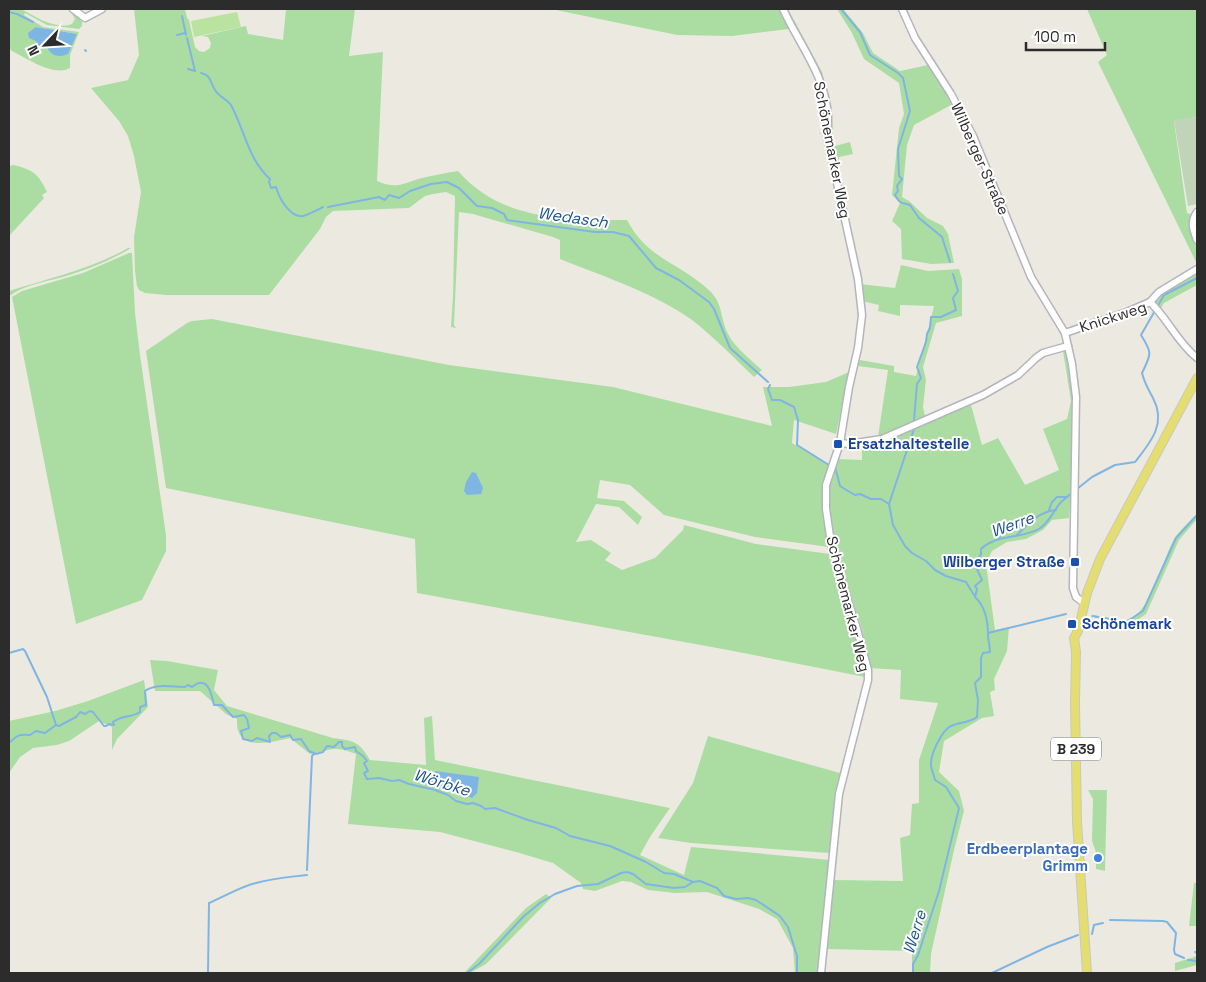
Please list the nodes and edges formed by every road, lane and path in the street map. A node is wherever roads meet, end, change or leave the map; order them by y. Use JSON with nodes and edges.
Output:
{"nodes":[{"id":1,"x":73,"y":9,"type":"edge"},
{"id":2,"x":102,"y":9,"type":"edge"},
{"id":3,"x":782,"y":9,"type":"edge"},
{"id":4,"x":902,"y":9,"type":"edge"},
{"id":5,"x":1197,"y":212,"type":"edge"},
{"id":6,"x":1197,"y":240,"type":"edge"},
{"id":7,"x":1197,"y":269,"type":"edge"},
{"id":8,"x":1154,"y":306,"type":"junction"},
{"id":9,"x":1065,"y":333,"type":"junction"},
{"id":10,"x":1068,"y":346,"type":"junction"},
{"id":11,"x":1197,"y":358,"type":"edge"},
{"id":12,"x":1197,"y":378,"type":"edge"},
{"id":13,"x":840,"y":443,"type":"junction"},
{"id":14,"x":1084,"y":603,"type":"junction"},
{"id":15,"x":821,"y":973,"type":"edge"},
{"id":16,"x":1087,"y":973,"type":"edge"}],
"edges":[{"from":1,"to":2,"type":"street"},
{"from":3,"to":13,"type":"street","name":"Schönemarker Weg"},
{"from":4,"to":9,"type":"street","name":"Wilberger Straße"},
{"from":5,"to":6,"type":"street"},
{"from":7,"to":8,"type":"street"},
{"from":8,"to":9,"type":"street","name":"Knickweg"},
{"from":8,"to":11,"type":"street","name":"Knickweg"},
{"from":9,"to":10,"type":"street","name":"Wilberger Straße"},
{"from":10,"to":13,"type":"street"},
{"from":10,"to":14,"type":"street","name":"Wilberger Straße"},
{"from":12,"to":14,"type":"main road","number":"B 239"},
{"from":13,"to":15,"type":"street","name":"Schönemarker Weg"},
{"from":14,"to":16,"type":"main road","number":"B 239"}]}
